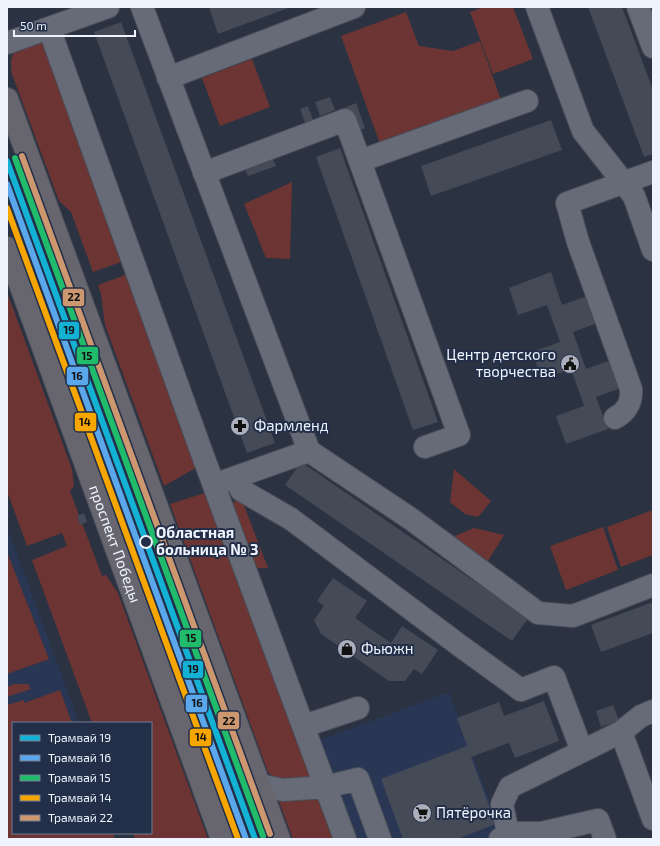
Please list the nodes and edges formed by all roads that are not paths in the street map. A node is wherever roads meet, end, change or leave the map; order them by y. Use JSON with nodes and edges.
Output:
{"nodes":[{"id":1,"x":108,"y":7,"type":"edge"},
{"id":2,"x":142,"y":7,"type":"edge"},
{"id":3,"x":354,"y":7,"type":"edge"},
{"id":4,"x":537,"y":7,"type":"edge"},
{"id":5,"x":638,"y":7,"type":"edge"},
{"id":6,"x":49,"y":28,"type":"junction"},
{"id":7,"x":7,"y":43,"type":"edge"},
{"id":8,"x":653,"y":47,"type":"edge"},
{"id":9,"x":168,"y":78,"type":"junction"},
{"id":10,"x":7,"y":99,"type":"edge"},
{"id":11,"x":527,"y":101,"type":"dead end"},
{"id":12,"x":360,"y":161,"type":"junction"},
{"id":13,"x":653,"y":172,"type":"edge"},
{"id":14,"x":204,"y":173,"type":"junction"},
{"id":15,"x":623,"y":183,"type":"junction"},
{"id":16,"x":7,"y":248,"type":"edge"},
{"id":17,"x":653,"y":250,"type":"edge"},
{"id":18,"x":615,"y":418,"type":"dead end"},
{"id":19,"x":425,"y":447,"type":"dead end"},
{"id":20,"x":309,"y":451,"type":"junction"},
{"id":21,"x":236,"y":477,"type":"junction"},
{"id":22,"x":214,"y":485,"type":"junction"},
{"id":23,"x":653,"y":586,"type":"edge"},
{"id":24,"x":358,"y":708,"type":"dead end"},
{"id":25,"x":653,"y":711,"type":"edge"},
{"id":26,"x":304,"y":726,"type":"junction"},
{"id":27,"x":621,"y":732,"type":"junction"},
{"id":28,"x":582,"y":752,"type":"junction"},
{"id":29,"x":259,"y":784,"type":"junction"},
{"id":30,"x":326,"y":787,"type":"junction"},
{"id":31,"x":653,"y":819,"type":"edge"},
{"id":32,"x":504,"y":836,"type":"edge"},
{"id":33,"x":222,"y":839,"type":"edge"},
{"id":34,"x":279,"y":839,"type":"edge"},
{"id":35,"x":345,"y":839,"type":"edge"},
{"id":36,"x":380,"y":839,"type":"edge"},
{"id":37,"x":605,"y":839,"type":"edge"}],
"edges":[{"from":1,"to":6,"type":"street"},
{"from":2,"to":9,"type":"street"},
{"from":3,"to":9,"type":"street"},
{"from":4,"to":15,"type":"street"},
{"from":5,"to":8,"type":"street"},
{"from":6,"to":7,"type":"street"},
{"from":6,"to":22,"type":"street"},
{"from":9,"to":14,"type":"street"},
{"from":10,"to":29,"type":"main road"},
{"from":11,"to":12,"type":"street"},
{"from":12,"to":14,"type":"street"},
{"from":12,"to":19,"type":"street"},
{"from":13,"to":15,"type":"street"},
{"from":14,"to":20,"type":"street"},
{"from":15,"to":17,"type":"street"},
{"from":15,"to":18,"type":"street"},
{"from":16,"to":33,"type":"main road","name":"проспект Победы"},
{"from":20,"to":21,"type":"street"},
{"from":20,"to":23,"type":"street"},
{"from":21,"to":22,"type":"street"},
{"from":21,"to":28,"type":"street"},
{"from":22,"to":26,"type":"street"},
{"from":24,"to":26,"type":"street"},
{"from":25,"to":27,"type":"street"},
{"from":26,"to":30,"type":"street"},
{"from":27,"to":28,"type":"street"},
{"from":27,"to":31,"type":"street"},
{"from":28,"to":32,"type":"street"},
{"from":29,"to":30,"type":"street"},
{"from":29,"to":34,"type":"main road"},
{"from":30,"to":35,"type":"street"},
{"from":30,"to":36,"type":"street"},
{"from":32,"to":37,"type":"street"}]}
